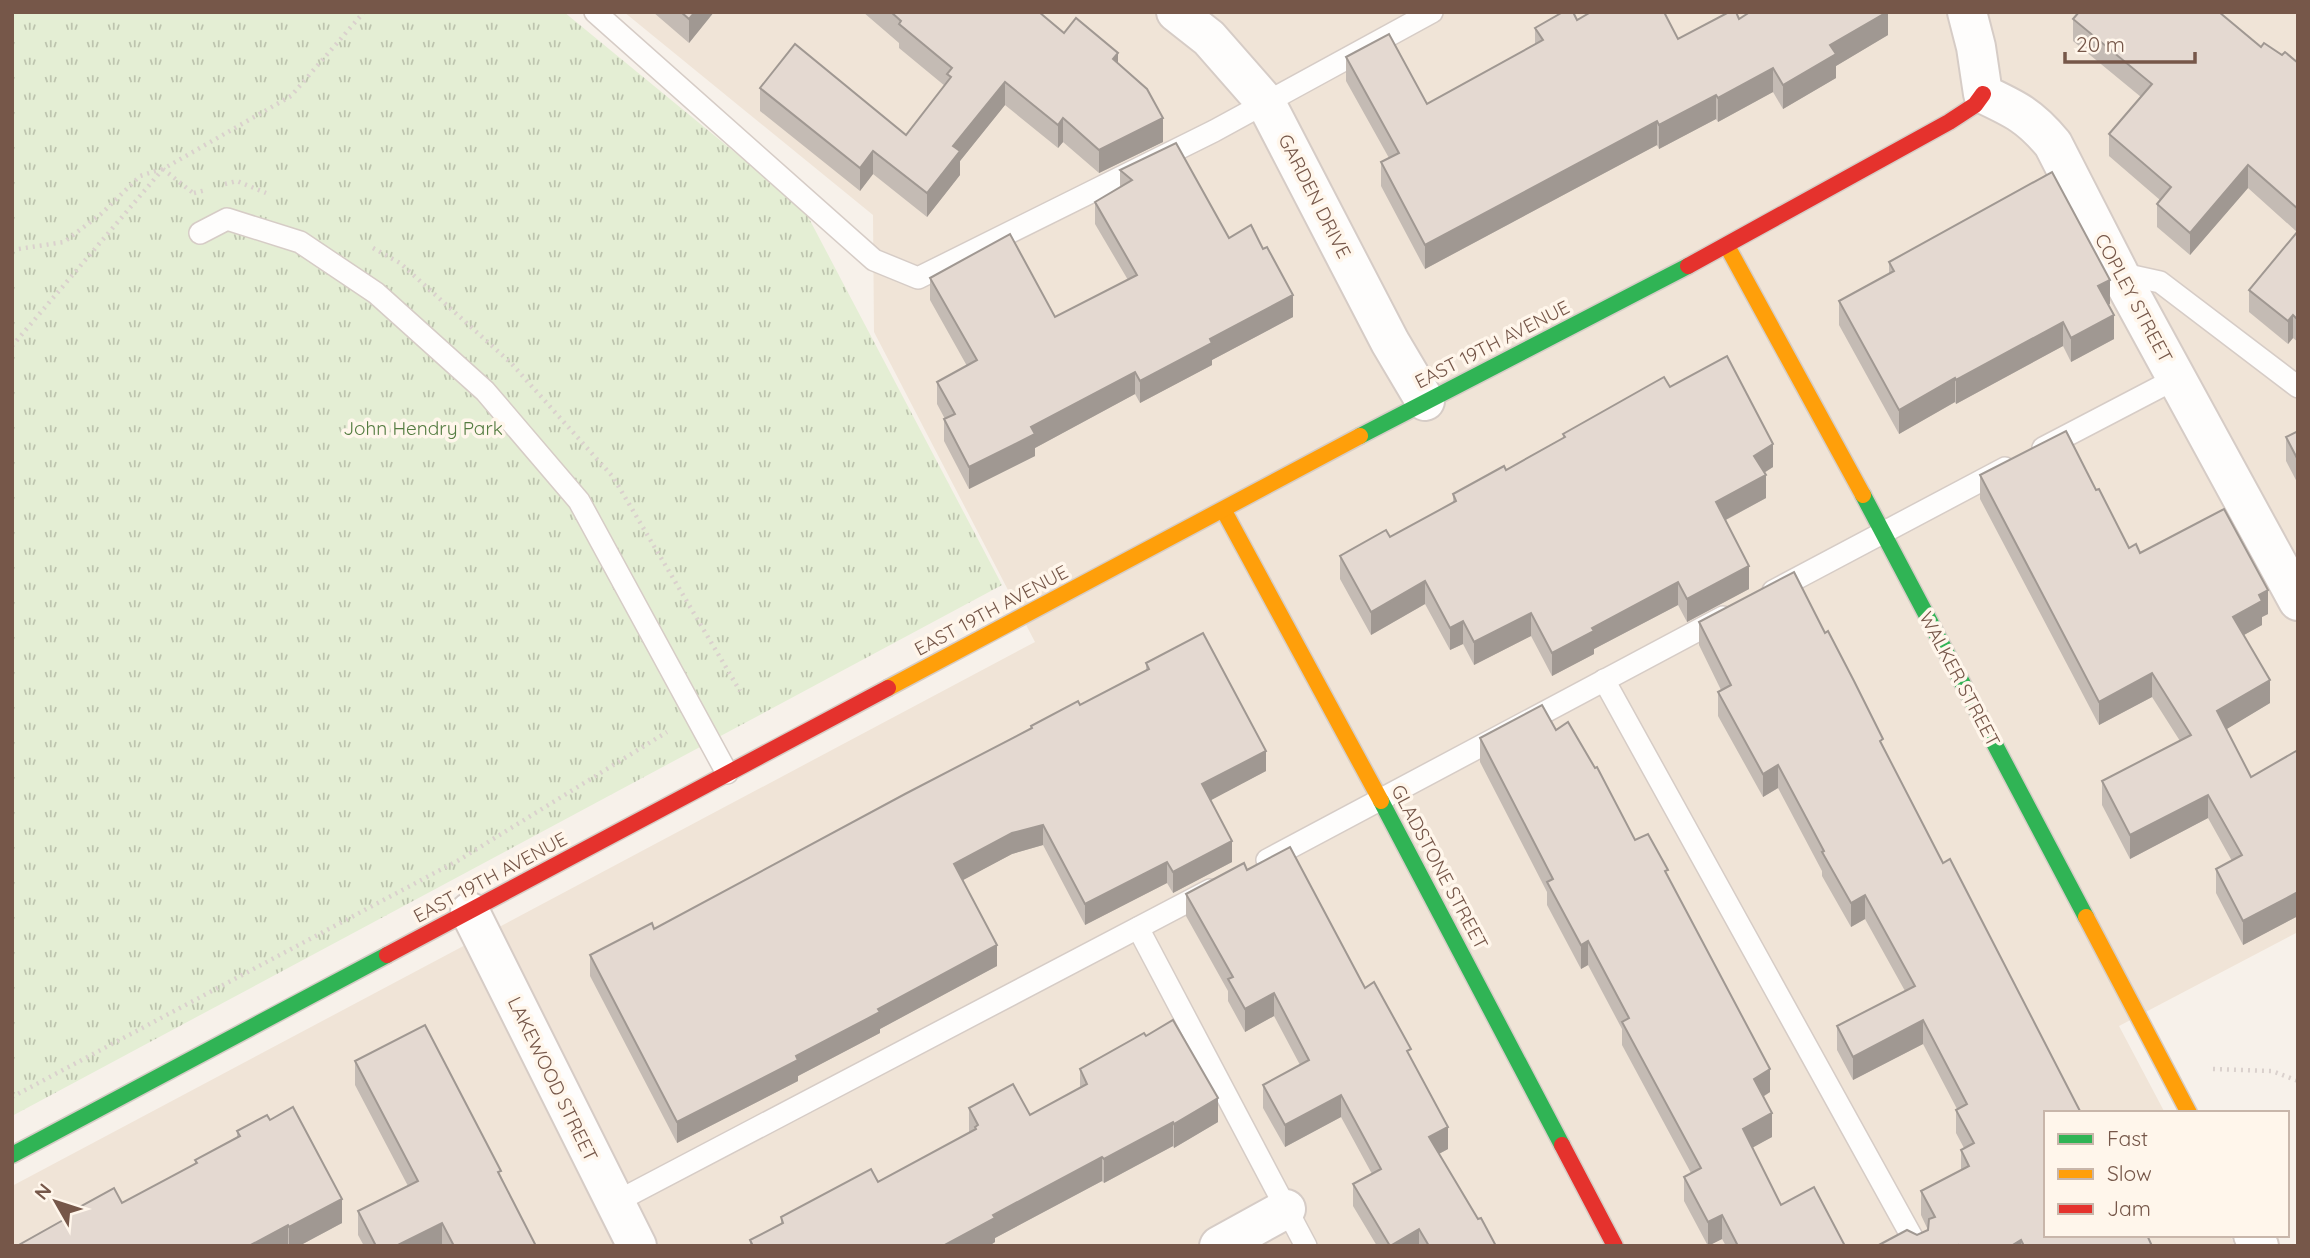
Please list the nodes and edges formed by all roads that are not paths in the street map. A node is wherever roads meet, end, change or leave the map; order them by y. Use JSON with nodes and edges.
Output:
{"nodes":[{"id":1,"x":595,"y":12,"type":"edge"},
{"id":2,"x":1176,"y":12,"type":"edge"},
{"id":3,"x":1432,"y":12,"type":"edge"},
{"id":4,"x":1967,"y":12,"type":"edge"},
{"id":5,"x":1983,"y":94,"type":"junction"},
{"id":6,"x":1266,"y":103,"type":"junction"},
{"id":7,"x":200,"y":233,"type":"dead end"},
{"id":8,"x":1727,"y":246,"type":"junction"},
{"id":9,"x":2119,"y":273,"type":"junction"},
{"id":10,"x":2177,"y":378,"type":"junction"},
{"id":11,"x":2298,"y":387,"type":"edge"},
{"id":12,"x":1425,"y":401,"type":"junction"},
{"id":13,"x":1224,"y":511,"type":"junction"},
{"id":14,"x":1882,"y":532,"type":"junction"},
{"id":15,"x":1761,"y":597,"type":"edge"},
{"id":16,"x":2298,"y":601,"type":"edge"},
{"id":17,"x":1737,"y":610,"type":"edge"},
{"id":18,"x":1604,"y":680,"type":"junction"},
{"id":19,"x":726,"y":773,"type":"junction"},
{"id":20,"x":1380,"y":799,"type":"junction"},
{"id":21,"x":1249,"y":869,"type":"edge"},
{"id":22,"x":1224,"y":882,"type":"edge"},
{"id":23,"x":470,"y":912,"type":"junction"},
{"id":24,"x":1138,"y":928,"type":"junction"},
{"id":25,"x":2188,"y":1111,"type":"edge"},
{"id":26,"x":12,"y":1155,"type":"edge"},
{"id":27,"x":614,"y":1203,"type":"junction"},
{"id":28,"x":1286,"y":1209,"type":"junction"},
{"id":29,"x":636,"y":1246,"type":"edge"},
{"id":30,"x":1219,"y":1246,"type":"edge"},
{"id":31,"x":1306,"y":1246,"type":"edge"},
{"id":32,"x":1615,"y":1246,"type":"edge"},
{"id":33,"x":1917,"y":1246,"type":"edge"}],
"edges":[{"from":1,"to":6,"type":"lane"},
{"from":2,"to":6,"type":"street","name":"GARDEN DRIVE"},
{"from":3,"to":6,"type":"lane"},
{"from":4,"to":5,"type":"street"},
{"from":5,"to":8,"type":"street","name":"EAST 19TH AVENUE"},
{"from":5,"to":9,"type":"street","name":"COPLEY STREET"},
{"from":6,"to":12,"type":"street","name":"GARDEN DRIVE"},
{"from":7,"to":19,"type":"lane"},
{"from":8,"to":12,"type":"street","name":"EAST 19TH AVENUE"},
{"from":8,"to":14,"type":"street","name":"WALKER STREET"},
{"from":9,"to":10,"type":"street","name":"COPLEY STREET"},
{"from":9,"to":11,"type":"lane"},
{"from":10,"to":14,"type":"lane"},
{"from":10,"to":16,"type":"street","name":"COPLEY STREET"},
{"from":12,"to":13,"type":"street","name":"EAST 19TH AVENUE"},
{"from":13,"to":19,"type":"street","name":"EAST 19TH AVENUE"},
{"from":13,"to":20,"type":"street","name":"GLADSTONE STREET"},
{"from":14,"to":15,"type":"lane"},
{"from":14,"to":25,"type":"street","name":"WALKER STREET"},
{"from":17,"to":18,"type":"lane"},
{"from":18,"to":20,"type":"lane"},
{"from":18,"to":33,"type":"lane"},
{"from":19,"to":23,"type":"street","name":"EAST 19TH AVENUE"},
{"from":20,"to":21,"type":"lane"},
{"from":20,"to":32,"type":"street","name":"GLADSTONE STREET"},
{"from":22,"to":24,"type":"lane"},
{"from":23,"to":26,"type":"street","name":"EAST 19TH AVENUE"},
{"from":23,"to":27,"type":"street","name":"LAKEWOOD STREET"},
{"from":24,"to":27,"type":"lane"},
{"from":24,"to":28,"type":"lane"},
{"from":27,"to":29,"type":"street","name":"LAKEWOOD STREET"},
{"from":28,"to":30,"type":"street"},
{"from":28,"to":31,"type":"lane"}]}
